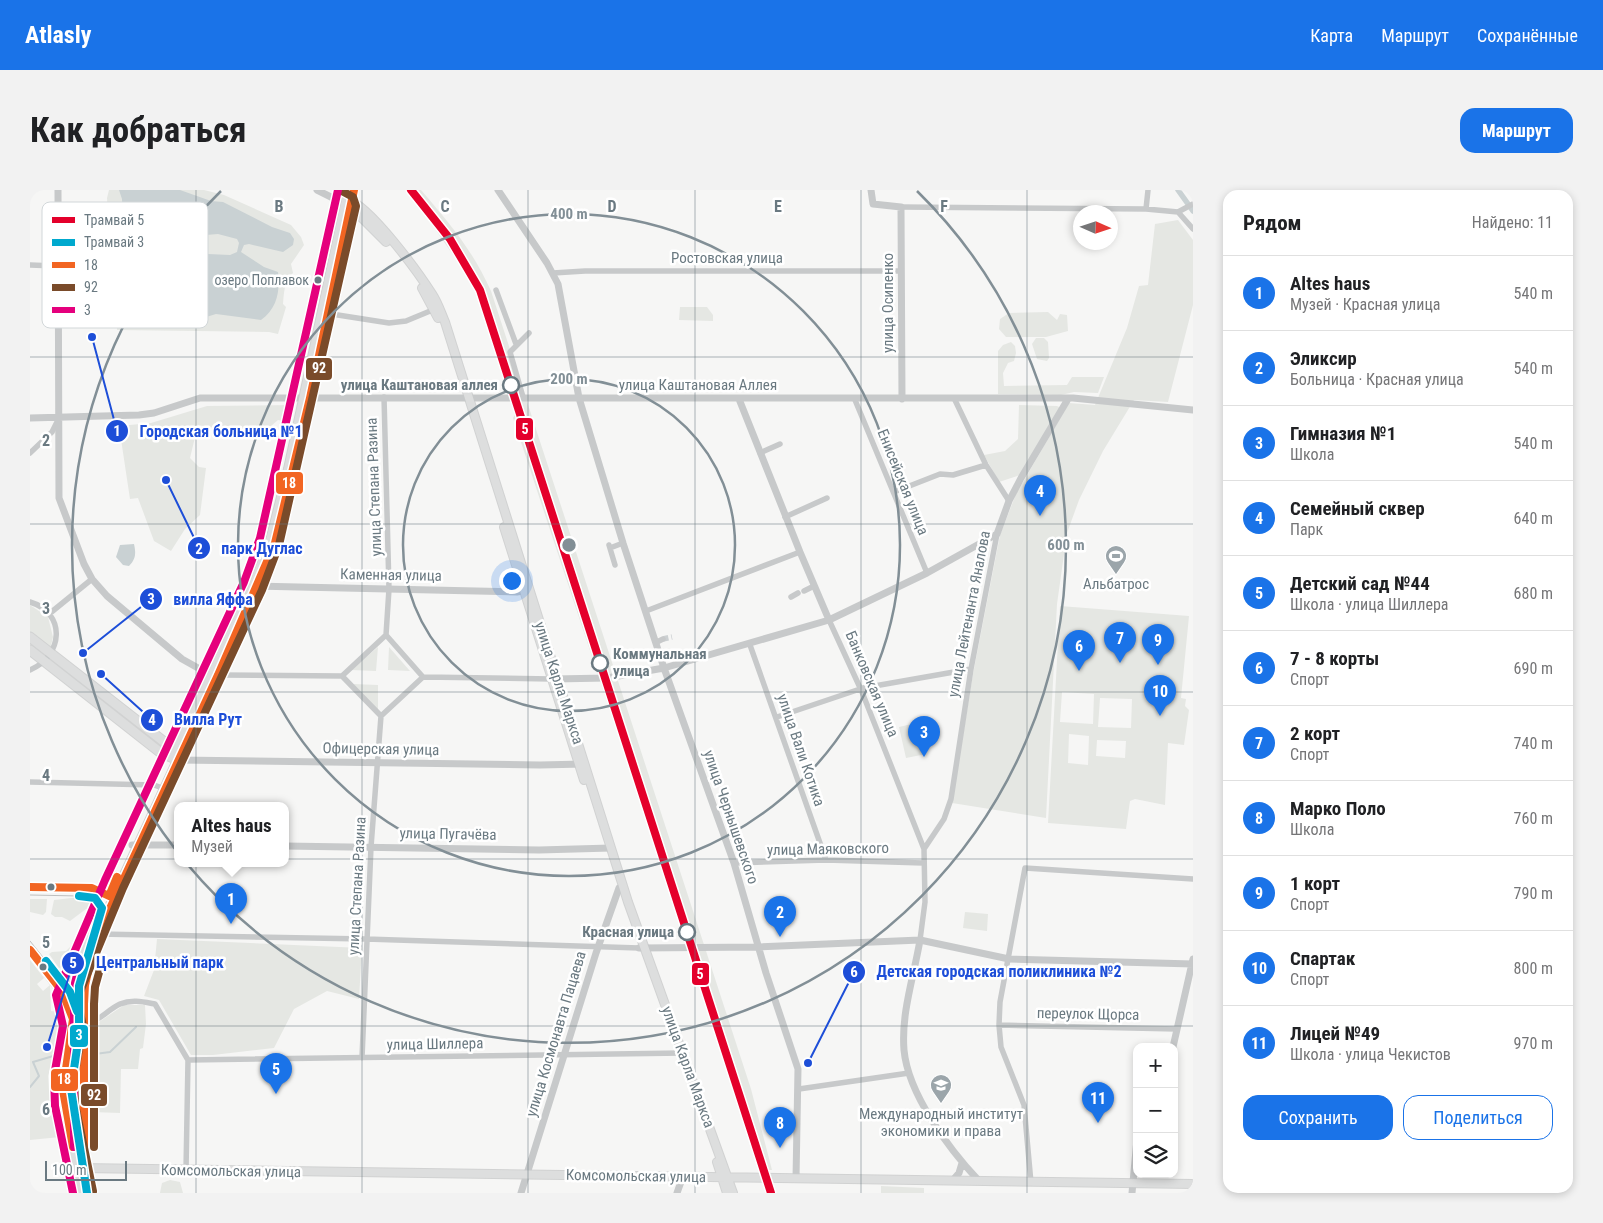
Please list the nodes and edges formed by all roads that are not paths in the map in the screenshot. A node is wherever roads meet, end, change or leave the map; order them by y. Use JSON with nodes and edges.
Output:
{"nodes":[{"id":1,"x":317,"y":190,"type":"edge"},
{"id":2,"x":348,"y":190,"type":"edge"},
{"id":3,"x":354,"y":190,"type":"edge"},
{"id":4,"x":498,"y":190,"type":"edge"},
{"id":5,"x":871,"y":190,"type":"edge"},
{"id":6,"x":1148,"y":190,"type":"edge"},
{"id":7,"x":349,"y":203,"type":"junction"},
{"id":8,"x":1191,"y":206,"type":"edge"},
{"id":9,"x":901,"y":207,"type":"junction"},
{"id":10,"x":1146,"y":209,"type":"junction"},
{"id":11,"x":1178,"y":212,"type":"junction"},
{"id":12,"x":1193,"y":229,"type":"edge"},
{"id":13,"x":901,"y":271,"type":"junction"},
{"id":14,"x":553,"y":273,"type":"junction"},
{"id":15,"x":496,"y":290,"type":"dead end"},
{"id":16,"x":437,"y":308,"type":"junction"},
{"id":17,"x":325,"y":313,"type":"junction"},
{"id":18,"x":59,"y":328,"type":"edge"},
{"id":19,"x":529,"y":333,"type":"dead end"},
{"id":20,"x":516,"y":344,"type":"junction"},
{"id":21,"x":465,"y":397,"type":"junction"},
{"id":22,"x":523,"y":397,"type":"junction"},
{"id":23,"x":307,"y":398,"type":"junction"},
{"id":24,"x":384,"y":398,"type":"junction"},
{"id":25,"x":579,"y":398,"type":"junction"},
{"id":26,"x":954,"y":398,"type":"junction"},
{"id":27,"x":739,"y":399,"type":"junction"},
{"id":28,"x":902,"y":399,"type":"junction"},
{"id":29,"x":1069,"y":399,"type":"junction"},
{"id":30,"x":856,"y":400,"type":"junction"},
{"id":31,"x":1193,"y":410,"type":"edge"},
{"id":32,"x":30,"y":418,"type":"edge"},
{"id":33,"x":60,"y":419,"type":"junction"},
{"id":34,"x":780,"y":444,"type":"dead end"},
{"id":35,"x":30,"y":453,"type":"edge"},
{"id":36,"x":760,"y":453,"type":"junction"},
{"id":37,"x":986,"y":465,"type":"junction"},
{"id":38,"x":894,"y":492,"type":"junction"},
{"id":39,"x":827,"y":498,"type":"dead end"},
{"id":40,"x":1009,"y":500,"type":"junction"},
{"id":41,"x":785,"y":517,"type":"junction"},
{"id":42,"x":997,"y":534,"type":"junction"},
{"id":43,"x":623,"y":544,"type":"junction"},
{"id":44,"x":800,"y":552,"type":"junction"},
{"id":45,"x":615,"y":565,"type":"dead end"},
{"id":46,"x":927,"y":573,"type":"junction"},
{"id":47,"x":92,"y":579,"type":"junction"},
{"id":48,"x":255,"y":586,"type":"junction"},
{"id":49,"x":814,"y":586,"type":"junction"},
{"id":50,"x":389,"y":589,"type":"junction"},
{"id":51,"x":526,"y":591,"type":"junction"},
{"id":52,"x":791,"y":597,"type":"dead end"},
{"id":53,"x":30,"y":602,"type":"edge"},
{"id":54,"x":646,"y":611,"type":"junction"},
{"id":55,"x":49,"y":614,"type":"junction"},
{"id":56,"x":830,"y":620,"type":"junction"},
{"id":57,"x":386,"y":635,"type":"junction"},
{"id":58,"x":30,"y":637,"type":"edge"},
{"id":59,"x":750,"y":646,"type":"junction"},
{"id":60,"x":30,"y":650,"type":"edge"},
{"id":61,"x":51,"y":654,"type":"junction"},
{"id":62,"x":44,"y":662,"type":"junction"},
{"id":63,"x":664,"y":668,"type":"junction"},
{"id":64,"x":970,"y":669,"type":"junction"},
{"id":65,"x":30,"y":670,"type":"edge"},
{"id":66,"x":215,"y":674,"type":"junction"},
{"id":67,"x":342,"y":676,"type":"junction"},
{"id":68,"x":423,"y":677,"type":"junction"},
{"id":69,"x":555,"y":679,"type":"junction"},
{"id":70,"x":860,"y":689,"type":"junction"},
{"id":71,"x":381,"y":716,"type":"junction"},
{"id":72,"x":777,"y":716,"type":"junction"},
{"id":73,"x":181,"y":749,"type":"junction"},
{"id":74,"x":175,"y":760,"type":"junction"},
{"id":75,"x":377,"y":762,"type":"junction"},
{"id":76,"x":582,"y":764,"type":"junction"},
{"id":77,"x":30,"y":782,"type":"edge"},
{"id":78,"x":163,"y":787,"type":"junction"},
{"id":79,"x":136,"y":845,"type":"junction"},
{"id":80,"x":174,"y":845,"type":"edge"},
{"id":81,"x":289,"y":846,"type":"edge"},
{"id":82,"x":371,"y":847,"type":"junction"},
{"id":83,"x":609,"y":849,"type":"junction"},
{"id":84,"x":924,"y":849,"type":"junction"},
{"id":85,"x":826,"y":860,"type":"junction"},
{"id":86,"x":734,"y":863,"type":"junction"},
{"id":87,"x":923,"y":863,"type":"junction"},
{"id":88,"x":1193,"y":879,"type":"edge"},
{"id":89,"x":30,"y":888,"type":"edge"},
{"id":90,"x":621,"y":888,"type":"junction"},
{"id":91,"x":111,"y":897,"type":"junction"},
{"id":92,"x":98,"y":934,"type":"junction"},
{"id":93,"x":366,"y":939,"type":"junction"},
{"id":94,"x":920,"y":940,"type":"junction"},
{"id":95,"x":598,"y":947,"type":"junction"},
{"id":96,"x":642,"y":948,"type":"junction"},
{"id":97,"x":759,"y":948,"type":"junction"},
{"id":98,"x":30,"y":950,"type":"edge"},
{"id":99,"x":1009,"y":959,"type":"junction"},
{"id":100,"x":1193,"y":962,"type":"edge"},
{"id":101,"x":85,"y":985,"type":"junction"},
{"id":102,"x":66,"y":998,"type":"junction"},
{"id":103,"x":73,"y":1019,"type":"junction"},
{"id":104,"x":84,"y":1025,"type":"junction"},
{"id":105,"x":999,"y":1025,"type":"junction"},
{"id":106,"x":1177,"y":1029,"type":"junction"},
{"id":107,"x":1174,"y":1043,"type":"edge"},
{"id":108,"x":564,"y":1054,"type":"junction"},
{"id":109,"x":680,"y":1054,"type":"junction"},
{"id":110,"x":362,"y":1058,"type":"junction"},
{"id":111,"x":188,"y":1060,"type":"junction"},
{"id":112,"x":909,"y":1073,"type":"junction"},
{"id":113,"x":799,"y":1089,"type":"junction"},
{"id":114,"x":962,"y":1163,"type":"junction"},
{"id":115,"x":82,"y":1168,"type":"junction"},
{"id":116,"x":186,"y":1170,"type":"junction"},
{"id":117,"x":526,"y":1175,"type":"junction"},
{"id":118,"x":683,"y":1176,"type":"junction"},
{"id":119,"x":724,"y":1177,"type":"junction"},
{"id":120,"x":796,"y":1178,"type":"junction"},
{"id":121,"x":1133,"y":1178,"type":"edge"},
{"id":122,"x":953,"y":1180,"type":"junction"},
{"id":123,"x":979,"y":1181,"type":"junction"},
{"id":124,"x":1031,"y":1183,"type":"junction"},
{"id":125,"x":1133,"y":1183,"type":"junction"},
{"id":126,"x":1193,"y":1184,"type":"edge"},
{"id":127,"x":83,"y":1193,"type":"edge"},
{"id":128,"x":90,"y":1193,"type":"edge"},
{"id":129,"x":521,"y":1193,"type":"edge"},
{"id":130,"x":677,"y":1193,"type":"edge"},
{"id":131,"x":727,"y":1193,"type":"edge"},
{"id":132,"x":733,"y":1193,"type":"edge"},
{"id":133,"x":1132,"y":1193,"type":"edge"}],
"edges":[{"from":1,"to":7,"type":"street"},
{"from":2,"to":7,"type":"main road"},
{"from":3,"to":7,"type":"main road"},
{"from":4,"to":14,"type":"street","name":"улица Чернышевского"},
{"from":5,"to":9,"type":"street"},
{"from":6,"to":10,"type":"street"},
{"from":7,"to":16,"type":"main road","name":"улица Карла Маркса"},
{"from":7,"to":17,"type":"main road"},
{"from":8,"to":11,"type":"street"},
{"from":9,"to":10,"type":"street"},
{"from":9,"to":13,"type":"street","name":"улица Осипенко"},
{"from":10,"to":11,"type":"street"},
{"from":11,"to":12,"type":"street"},
{"from":13,"to":14,"type":"street","name":"Ростовская улица"},
{"from":13,"to":28,"type":"street","name":"улица Осипенко"},
{"from":14,"to":25,"type":"street","name":"улица Чернышевского"},
{"from":15,"to":20,"type":"street"},
{"from":16,"to":17,"type":"street"},
{"from":16,"to":21,"type":"main road","name":"улица Карла Маркса"},
{"from":17,"to":23,"type":"main road"},
{"from":18,"to":33,"type":"street"},
{"from":19,"to":20,"type":"street"},
{"from":20,"to":22,"type":"street"},
{"from":21,"to":22,"type":"street","name":"улица Каштановая Аллея"},
{"from":21,"to":24,"type":"street","name":"улица Каштановая Аллея"},
{"from":21,"to":51,"type":"main road","name":"улица Карла Маркса"},
{"from":22,"to":25,"type":"street","name":"улица Каштановая Аллея"},
{"from":23,"to":24,"type":"street","name":"улица Каштановая Аллея"},
{"from":23,"to":33,"type":"street","name":"улица Каштановая Аллея"},
{"from":23,"to":48,"type":"main road"},
{"from":24,"to":50,"type":"street","name":"улица Степана Разина"},
{"from":25,"to":27,"type":"street","name":"улица Каштановая Аллея"},
{"from":25,"to":43,"type":"street","name":"улица Чернышевского"},
{"from":26,"to":28,"type":"street","name":"улица Каштановая Аллея"},
{"from":26,"to":29,"type":"street","name":"улица Каштановая Аллея"},
{"from":26,"to":37,"type":"street"},
{"from":27,"to":30,"type":"street","name":"улица Каштановая Аллея"},
{"from":27,"to":36,"type":"street","name":"Банковская улица"},
{"from":28,"to":30,"type":"street","name":"улица Каштановая Аллея"},
{"from":29,"to":31,"type":"street","name":"улица Каштановая Аллея"},
{"from":29,"to":40,"type":"street","name":"улица Лейтенанта Яналова"},
{"from":30,"to":38,"type":"street","name":"Енисейская улица"},
{"from":32,"to":33,"type":"street","name":"улица Каштановая Аллея"},
{"from":33,"to":35,"type":"street"},
{"from":33,"to":47,"type":"street"},
{"from":34,"to":36,"type":"street"},
{"from":36,"to":41,"type":"street","name":"Банковская улица"},
{"from":37,"to":38,"type":"street"},
{"from":37,"to":40,"type":"street"},
{"from":38,"to":46,"type":"street","name":"Енисейская улица"},
{"from":39,"to":41,"type":"street"},
{"from":40,"to":42,"type":"street","name":"улица Лейтенанта Яналова"},
{"from":41,"to":44,"type":"street","name":"Банковская улица"},
{"from":42,"to":46,"type":"street"},
{"from":42,"to":64,"type":"street","name":"улица Лейтенанта Яналова"},
{"from":43,"to":45,"type":"street"},
{"from":43,"to":54,"type":"street","name":"улица Чернышевского"},
{"from":44,"to":49,"type":"street","name":"Банковская улица"},
{"from":44,"to":54,"type":"street"},
{"from":46,"to":56,"type":"street"},
{"from":47,"to":55,"type":"street"},
{"from":47,"to":66,"type":"street"},
{"from":48,"to":50,"type":"street","name":"Каменная улица"},
{"from":48,"to":66,"type":"main road"},
{"from":49,"to":52,"type":"street"},
{"from":49,"to":56,"type":"street","name":"Банковская улица"},
{"from":50,"to":51,"type":"street","name":"Каменная улица"},
{"from":50,"to":57,"type":"street","name":"улица Степана Разина"},
{"from":51,"to":69,"type":"main road","name":"улица Карла Маркса"},
{"from":53,"to":55,"type":"street"},
{"from":54,"to":63,"type":"street","name":"улица Чернышевского"},
{"from":55,"to":61,"type":"street"},
{"from":56,"to":59,"type":"street"},
{"from":56,"to":70,"type":"street","name":"Банковская улица"},
{"from":57,"to":67,"type":"street"},
{"from":57,"to":68,"type":"street"},
{"from":58,"to":61,"type":"main road"},
{"from":59,"to":63,"type":"street"},
{"from":59,"to":72,"type":"street","name":"улица Вали Котика"},
{"from":60,"to":62,"type":"main road"},
{"from":61,"to":62,"type":"street"},
{"from":61,"to":73,"type":"main road"},
{"from":62,"to":65,"type":"street"},
{"from":62,"to":74,"type":"main road"},
{"from":63,"to":69,"type":"street"},
{"from":63,"to":86,"type":"street","name":"улица Чернышевского"},
{"from":64,"to":70,"type":"street"},
{"from":64,"to":84,"type":"street","name":"улица Лейтенанта Яналова"},
{"from":66,"to":67,"type":"street"},
{"from":66,"to":73,"type":"main road"},
{"from":67,"to":71,"type":"street"},
{"from":68,"to":69,"type":"street"},
{"from":68,"to":71,"type":"street"},
{"from":69,"to":76,"type":"main road","name":"улица Карла Маркса"},
{"from":70,"to":72,"type":"street"},
{"from":70,"to":84,"type":"street","name":"Банковская улица"},
{"from":71,"to":75,"type":"street","name":"улица Степана Разина"},
{"from":72,"to":85,"type":"street","name":"улица Вали Котика"},
{"from":73,"to":74,"type":"main road"},
{"from":74,"to":75,"type":"street","name":"Офицерская улица"},
{"from":74,"to":78,"type":"main road"},
{"from":75,"to":76,"type":"street","name":"Офицерская улица"},
{"from":75,"to":82,"type":"street","name":"улица Степана Разина"},
{"from":76,"to":83,"type":"main road","name":"улица Карла Маркса"},
{"from":77,"to":78,"type":"street"},
{"from":78,"to":79,"type":"main road"},
{"from":79,"to":80,"type":"street"},
{"from":79,"to":91,"type":"main road"},
{"from":81,"to":82,"type":"street","name":"улица Пугачёва"},
{"from":82,"to":83,"type":"street","name":"улица Пугачёва"},
{"from":82,"to":93,"type":"street","name":"улица Степана Разина"},
{"from":83,"to":90,"type":"main road","name":"улица Карла Маркса"},
{"from":84,"to":87,"type":"street","name":"улица Лейтенанта Яналова"},
{"from":85,"to":86,"type":"street","name":"улица Маяковского"},
{"from":85,"to":87,"type":"street","name":"улица Маяковского"},
{"from":86,"to":97,"type":"street","name":"улица Чернышевского"},
{"from":87,"to":94,"type":"street","name":"улица Лейтенанта Яналова"},
{"from":88,"to":99,"type":"street"},
{"from":89,"to":91,"type":"street"},
{"from":90,"to":95,"type":"street","name":"улица Космонавта Пацаева"},
{"from":90,"to":96,"type":"main road","name":"улица Карла Маркса"},
{"from":91,"to":92,"type":"main road"},
{"from":91,"to":102,"type":"main road"},
{"from":92,"to":93,"type":"street"},
{"from":92,"to":101,"type":"main road"},
{"from":93,"to":95,"type":"street"},
{"from":93,"to":110,"type":"street","name":"улица Степана Разина"},
{"from":94,"to":97,"type":"street"},
{"from":94,"to":99,"type":"street"},
{"from":94,"to":112,"type":"street","name":"улица Лейтенанта Яналова"},
{"from":95,"to":96,"type":"street"},
{"from":95,"to":108,"type":"street","name":"улица Космонавта Пацаева"},
{"from":96,"to":97,"type":"street"},
{"from":96,"to":109,"type":"main road","name":"улица Карла Маркса"},
{"from":97,"to":113,"type":"street","name":"улица Чернышевского"},
{"from":98,"to":102,"type":"main road"},
{"from":99,"to":100,"type":"street"},
{"from":99,"to":105,"type":"street"},
{"from":100,"to":106,"type":"street"},
{"from":101,"to":102,"type":"main road"},
{"from":101,"to":104,"type":"main road"},
{"from":102,"to":103,"type":"main road"},
{"from":103,"to":104,"type":"street"},
{"from":103,"to":115,"type":"main road"},
{"from":104,"to":111,"type":"street"},
{"from":104,"to":115,"type":"main road"},
{"from":105,"to":106,"type":"street","name":"переулок Щорса"},
{"from":105,"to":124,"type":"street"},
{"from":106,"to":107,"type":"street"},
{"from":108,"to":109,"type":"street","name":"улица Шиллера"},
{"from":108,"to":110,"type":"street","name":"улица Шиллера"},
{"from":108,"to":117,"type":"street","name":"улица Космонавта Пацаева"},
{"from":109,"to":119,"type":"main road","name":"улица Карла Маркса"},
{"from":110,"to":111,"type":"street","name":"улица Шиллера"},
{"from":111,"to":116,"type":"street"},
{"from":112,"to":113,"type":"street"},
{"from":112,"to":114,"type":"street","name":"улица Лейтенанта Яналова"},
{"from":113,"to":120,"type":"street","name":"улица Чернышевского"},
{"from":114,"to":122,"type":"street"},
{"from":114,"to":123,"type":"street","name":"улица Лейтенанта Яналова"},
{"from":115,"to":116,"type":"main road","name":"Комсомольская улица"},
{"from":115,"to":127,"type":"main road"},
{"from":115,"to":128,"type":"main road"},
{"from":116,"to":117,"type":"main road","name":"Комсомольская улица"},
{"from":117,"to":118,"type":"main road","name":"Комсомольская улица"},
{"from":117,"to":129,"type":"street","name":"улица Космонавта Пацаева"},
{"from":118,"to":119,"type":"main road","name":"Комсомольская улица"},
{"from":118,"to":130,"type":"street"},
{"from":119,"to":120,"type":"main road","name":"Комсомольская улица"},
{"from":119,"to":131,"type":"main road","name":"улица Карла Маркса"},
{"from":119,"to":132,"type":"main road","name":"улица Карла Маркса"},
{"from":120,"to":122,"type":"main road","name":"Комсомольская улица"},
{"from":121,"to":125,"type":"street"},
{"from":122,"to":123,"type":"main road","name":"Комсомольская улица"},
{"from":123,"to":124,"type":"main road","name":"Комсомольская улица"},
{"from":124,"to":125,"type":"main road","name":"Комсомольская улица"},
{"from":125,"to":126,"type":"main road","name":"Комсомольская улица"},
{"from":125,"to":133,"type":"street"}]}
